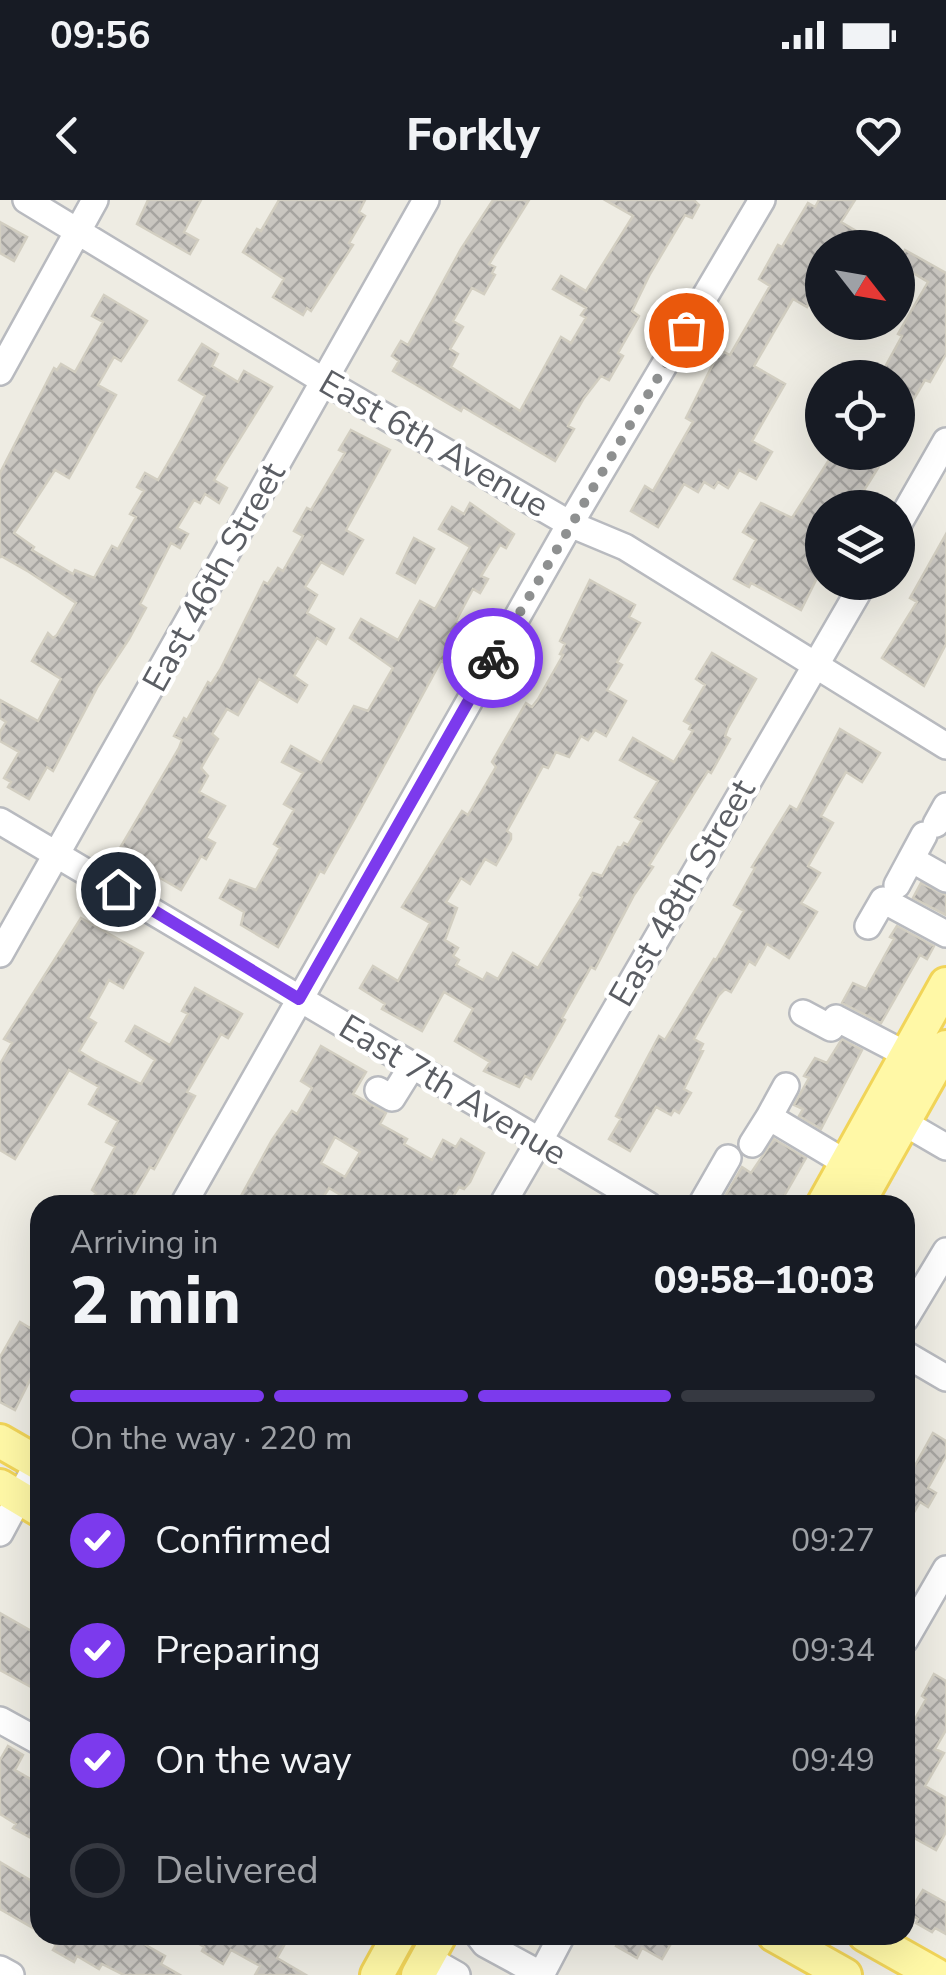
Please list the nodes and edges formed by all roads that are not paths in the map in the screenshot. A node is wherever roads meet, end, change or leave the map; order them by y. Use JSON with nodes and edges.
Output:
{"nodes":[{"id":1,"x":26,"y":200,"type":"edge"},
{"id":2,"x":95,"y":200,"type":"edge"},
{"id":3,"x":426,"y":200,"type":"edge"},
{"id":4,"x":762,"y":200,"type":"edge"},
{"id":5,"x":78,"y":230,"type":"junction"},
{"id":6,"x":0,"y":372,"type":"edge"},
{"id":7,"x":324,"y":381,"type":"junction"},
{"id":8,"x":946,"y":441,"type":"edge"},
{"id":9,"x":915,"y":495,"type":"edge"},
{"id":10,"x":570,"y":524,"type":"junction"},
{"id":11,"x":854,"y":600,"type":"edge"},
{"id":12,"x":815,"y":667,"type":"junction"},
{"id":13,"x":946,"y":746,"type":"edge"},
{"id":14,"x":0,"y":820,"type":"edge"},
{"id":15,"x":936,"y":821,"type":"edge"},
{"id":16,"x":58,"y":852,"type":"junction"},
{"id":17,"x":911,"y":859,"type":"junction"},
{"id":18,"x":946,"y":878,"type":"edge"},
{"id":19,"x":897,"y":884,"type":"dead end"},
{"id":20,"x":868,"y":926,"type":"dead end"},
{"id":21,"x":946,"y":934,"type":"edge"},
{"id":22,"x":0,"y":954,"type":"edge"},
{"id":23,"x":946,"y":984,"type":"edge"},
{"id":24,"x":299,"y":999,"type":"junction"},
{"id":25,"x":803,"y":1013,"type":"dead end"},
{"id":26,"x":946,"y":1047,"type":"edge"},
{"id":27,"x":906,"y":1055,"type":"junction"},
{"id":28,"x":412,"y":1066,"type":"junction"},
{"id":29,"x":786,"y":1086,"type":"dead end"},
{"id":30,"x":378,"y":1090,"type":"dead end"},
{"id":31,"x":768,"y":1117,"type":"junction"},
{"id":32,"x":904,"y":1122,"type":"junction"},
{"id":33,"x":538,"y":1140,"type":"junction"},
{"id":34,"x":752,"y":1144,"type":"dead end"},
{"id":35,"x":946,"y":1147,"type":"edge"},
{"id":36,"x":728,"y":1158,"type":"dead end"},
{"id":37,"x":846,"y":1162,"type":"junction"},
{"id":38,"x":189,"y":1195,"type":"edge"},
{"id":39,"x":508,"y":1195,"type":"edge"},
{"id":40,"x":631,"y":1195,"type":"edge"},
{"id":41,"x":707,"y":1195,"type":"edge"},
{"id":42,"x":828,"y":1195,"type":"edge"},
{"id":43,"x":863,"y":1195,"type":"edge"},
{"id":44,"x":946,"y":1251,"type":"edge"},
{"id":45,"x":915,"y":1302,"type":"edge"},
{"id":46,"x":915,"y":1360,"type":"edge"},
{"id":47,"x":946,"y":1378,"type":"edge"},
{"id":48,"x":0,"y":1441,"type":"edge"},
{"id":49,"x":30,"y":1457,"type":"edge"},
{"id":50,"x":20,"y":1498,"type":"edge"},
{"id":51,"x":0,"y":1532,"type":"edge"},
{"id":52,"x":946,"y":1569,"type":"edge"},
{"id":53,"x":915,"y":1623,"type":"edge"},
{"id":54,"x":0,"y":1720,"type":"edge"},
{"id":55,"x":30,"y":1736,"type":"edge"},
{"id":56,"x":390,"y":1945,"type":"edge"},
{"id":57,"x":487,"y":1945,"type":"edge"},
{"id":58,"x":557,"y":1945,"type":"edge"},
{"id":59,"x":792,"y":1945,"type":"edge"},
{"id":60,"x":883,"y":1945,"type":"edge"},
{"id":61,"x":428,"y":1956,"type":"edge"},
{"id":62,"x":0,"y":1969,"type":"edge"},
{"id":63,"x":11,"y":1975,"type":"edge"},
{"id":64,"x":377,"y":1975,"type":"edge"},
{"id":65,"x":456,"y":1975,"type":"edge"},
{"id":66,"x":541,"y":1975,"type":"edge"},
{"id":67,"x":845,"y":1975,"type":"edge"},
{"id":68,"x":936,"y":1975,"type":"edge"}],
"edges":[{"from":1,"to":5,"type":"street","name":"East 6th Avenue"},
{"from":2,"to":5,"type":"street"},
{"from":3,"to":7,"type":"street","name":"East 46th Street"},
{"from":4,"to":10,"type":"street"},
{"from":5,"to":6,"type":"street"},
{"from":5,"to":7,"type":"street","name":"East 6th Avenue"},
{"from":7,"to":10,"type":"street","name":"East 6th Avenue"},
{"from":7,"to":16,"type":"street","name":"East 46th Street"},
{"from":8,"to":9,"type":"street"},
{"from":10,"to":12,"type":"street","name":"East 6th Avenue"},
{"from":10,"to":24,"type":"street"},
{"from":11,"to":12,"type":"street","name":"East 48th Street"},
{"from":12,"to":13,"type":"street","name":"East 6th Avenue"},
{"from":12,"to":33,"type":"street","name":"East 48th Street"},
{"from":14,"to":16,"type":"street","name":"East 7th Avenue"},
{"from":15,"to":17,"type":"street"},
{"from":16,"to":22,"type":"street","name":"East 46th Street"},
{"from":16,"to":24,"type":"street","name":"East 7th Avenue"},
{"from":17,"to":18,"type":"street"},
{"from":17,"to":19,"type":"street"},
{"from":20,"to":21,"type":"street"},
{"from":23,"to":27,"type":"main road"},
{"from":24,"to":28,"type":"street","name":"East 7th Avenue"},
{"from":24,"to":38,"type":"street"},
{"from":25,"to":27,"type":"street"},
{"from":26,"to":32,"type":"main road"},
{"from":27,"to":37,"type":"main road"},
{"from":28,"to":30,"type":"street"},
{"from":28,"to":33,"type":"street","name":"East 7th Avenue"},
{"from":29,"to":31,"type":"street"},
{"from":31,"to":34,"type":"street"},
{"from":31,"to":37,"type":"street"},
{"from":32,"to":35,"type":"street"},
{"from":32,"to":43,"type":"main road"},
{"from":33,"to":39,"type":"street","name":"East 48th Street"},
{"from":33,"to":40,"type":"street","name":"East 7th Avenue"},
{"from":36,"to":41,"type":"street"},
{"from":37,"to":42,"type":"main road"},
{"from":44,"to":45,"type":"street"},
{"from":46,"to":47,"type":"street"},
{"from":48,"to":49,"type":"main road"},
{"from":50,"to":51,"type":"street"},
{"from":52,"to":53,"type":"street"},
{"from":54,"to":55,"type":"street"},
{"from":56,"to":64,"type":"main road"},
{"from":57,"to":66,"type":"street"},
{"from":58,"to":66,"type":"street"},
{"from":59,"to":67,"type":"main road"},
{"from":60,"to":68,"type":"main road"},
{"from":61,"to":65,"type":"street"},
{"from":62,"to":63,"type":"street"}]}
